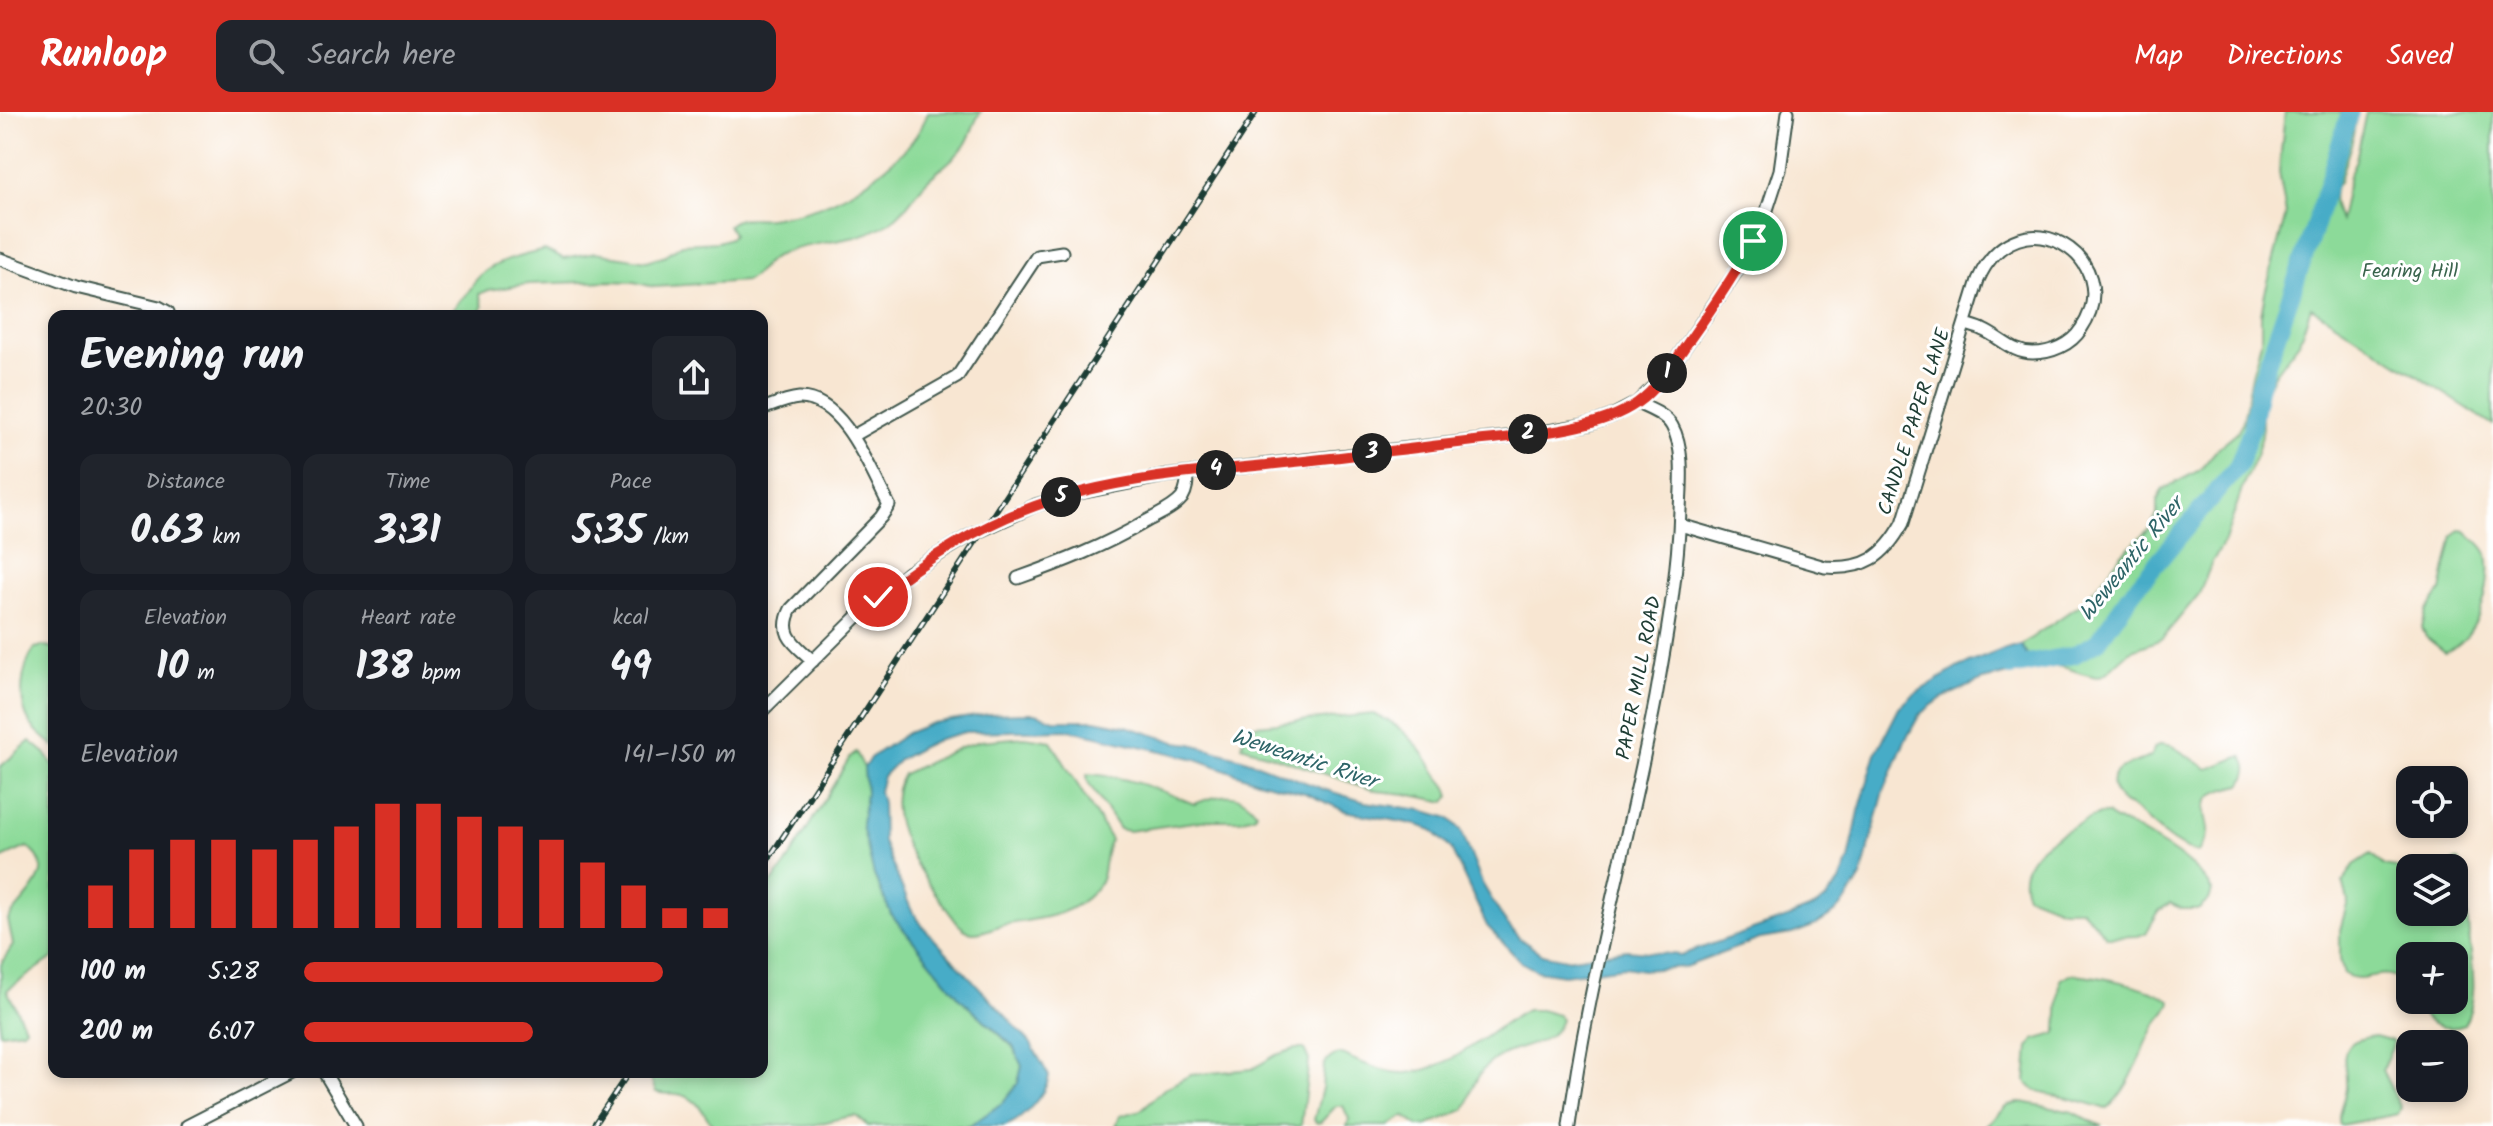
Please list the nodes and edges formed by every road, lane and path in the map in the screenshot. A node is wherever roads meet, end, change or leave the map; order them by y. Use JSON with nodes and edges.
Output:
{"nodes":[{"id":1,"x":1788,"y":112,"type":"edge"},
{"id":2,"x":1062,"y":252,"type":"dead end"},
{"id":3,"x":0,"y":259,"type":"edge"},
{"id":4,"x":164,"y":310,"type":"edge"},
{"id":5,"x":1966,"y":324,"type":"junction"},
{"id":6,"x":1637,"y":403,"type":"junction"},
{"id":7,"x":768,"y":407,"type":"edge"},
{"id":8,"x":853,"y":436,"type":"junction"},
{"id":9,"x":1187,"y":474,"type":"junction"},
{"id":10,"x":1680,"y":525,"type":"junction"},
{"id":11,"x":1018,"y":578,"type":"dead end"},
{"id":12,"x":813,"y":661,"type":"junction"},
{"id":13,"x":768,"y":705,"type":"edge"},
{"id":14,"x":280,"y":1078,"type":"edge"},
{"id":15,"x":328,"y":1078,"type":"edge"},
{"id":16,"x":187,"y":1126,"type":"edge"},
{"id":17,"x":356,"y":1126,"type":"edge"},
{"id":18,"x":1569,"y":1126,"type":"edge"}],
"edges":[{"from":1,"to":6,"type":"street"},
{"from":2,"to":8,"type":"street"},
{"from":3,"to":4,"type":"street"},
{"from":5,"to":5,"type":"street","name":"CANDLE PAPER LANE"},
{"from":5,"to":10,"type":"street","name":"CANDLE PAPER LANE"},
{"from":6,"to":9,"type":"street"},
{"from":6,"to":10,"type":"street","name":"PAPER MILL ROAD"},
{"from":7,"to":8,"type":"street"},
{"from":8,"to":12,"type":"street"},
{"from":9,"to":11,"type":"street"},
{"from":9,"to":12,"type":"street","bridge":true},
{"from":10,"to":18,"type":"street","name":"PAPER MILL ROAD"},
{"from":12,"to":13,"type":"street"},
{"from":14,"to":16,"type":"street"},
{"from":15,"to":17,"type":"street"}]}
